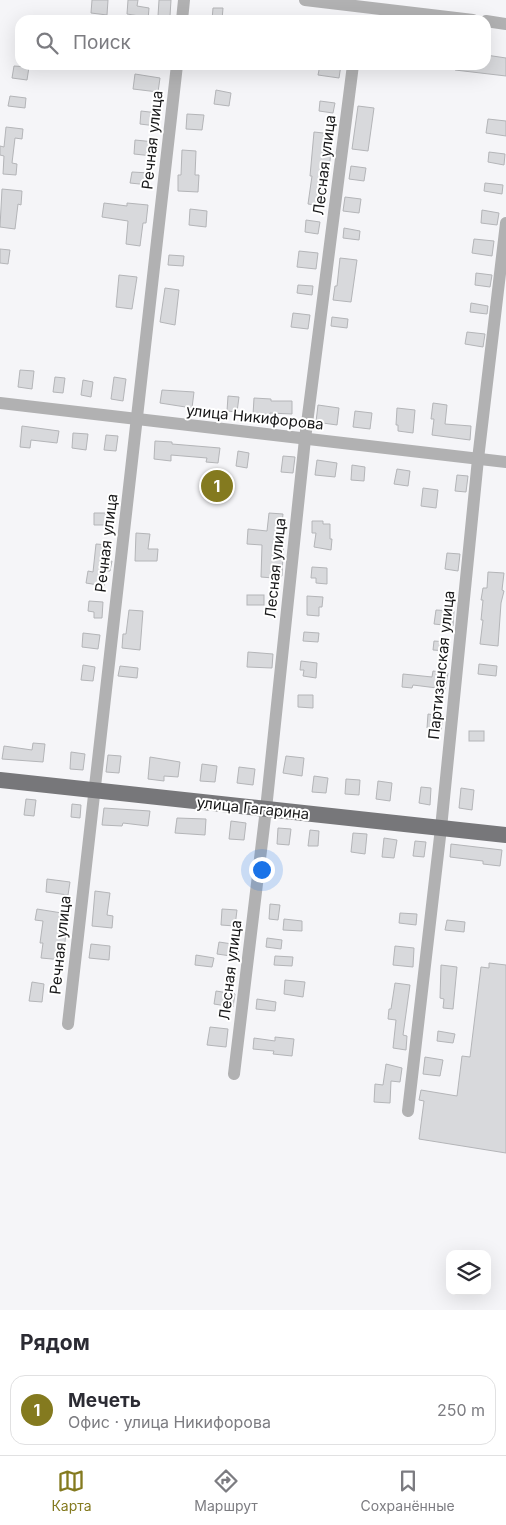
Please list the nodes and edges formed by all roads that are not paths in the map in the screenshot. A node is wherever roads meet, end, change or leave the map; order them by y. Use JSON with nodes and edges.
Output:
{"nodes":[{"id":1,"x":184,"y":0,"type":"edge"},
{"id":2,"x":305,"y":0,"type":"edge"},
{"id":3,"x":361,"y":3,"type":"edge"},
{"id":4,"x":182,"y":15,"type":"edge"},
{"id":5,"x":441,"y":15,"type":"edge"},
{"id":6,"x":491,"y":22,"type":"edge"},
{"id":7,"x":506,"y":24,"type":"edge"},
{"id":8,"x":176,"y":70,"type":"edge"},
{"id":9,"x":352,"y":70,"type":"edge"},
{"id":10,"x":506,"y":223,"type":"edge"},
{"id":11,"x":0,"y":403,"type":"edge"},
{"id":12,"x":137,"y":420,"type":"junction"},
{"id":13,"x":305,"y":439,"type":"junction"},
{"id":14,"x":478,"y":459,"type":"junction"},
{"id":15,"x":506,"y":462,"type":"edge"},
{"id":16,"x":0,"y":780,"type":"edge"},
{"id":17,"x":94,"y":790,"type":"junction"},
{"id":18,"x":266,"y":809,"type":"junction"},
{"id":19,"x":440,"y":828,"type":"junction"},
{"id":20,"x":506,"y":835,"type":"edge"},
{"id":21,"x":68,"y":1024,"type":"dead end"},
{"id":22,"x":234,"y":1074,"type":"dead end"},
{"id":23,"x":408,"y":1111,"type":"dead end"}],
"edges":[{"from":1,"to":4,"type":"street"},
{"from":2,"to":3,"type":"street"},
{"from":3,"to":5,"type":"street"},
{"from":6,"to":7,"type":"street"},
{"from":8,"to":12,"type":"street","name":"Речная улица"},
{"from":9,"to":13,"type":"street","name":"Лесная улица"},
{"from":10,"to":14,"type":"street","name":"Партизанская улица"},
{"from":11,"to":12,"type":"street","name":"улица Никифорова"},
{"from":12,"to":13,"type":"street","name":"улица Никифорова"},
{"from":12,"to":17,"type":"street","name":"Речная улица"},
{"from":13,"to":14,"type":"street","name":"улица Никифорова"},
{"from":13,"to":18,"type":"street","name":"Лесная улица"},
{"from":14,"to":15,"type":"street","name":"улица Никифорова"},
{"from":14,"to":19,"type":"street","name":"Партизанская улица"},
{"from":16,"to":17,"type":"main road","name":"улица Гагарина"},
{"from":17,"to":18,"type":"main road","name":"улица Гагарина"},
{"from":17,"to":21,"type":"street","name":"Речная улица"},
{"from":18,"to":19,"type":"main road","name":"улица Гагарина"},
{"from":18,"to":22,"type":"street","name":"Лесная улица"},
{"from":19,"to":20,"type":"main road","name":"улица Гагарина"},
{"from":19,"to":23,"type":"street","name":"Партизанская улица"}]}
